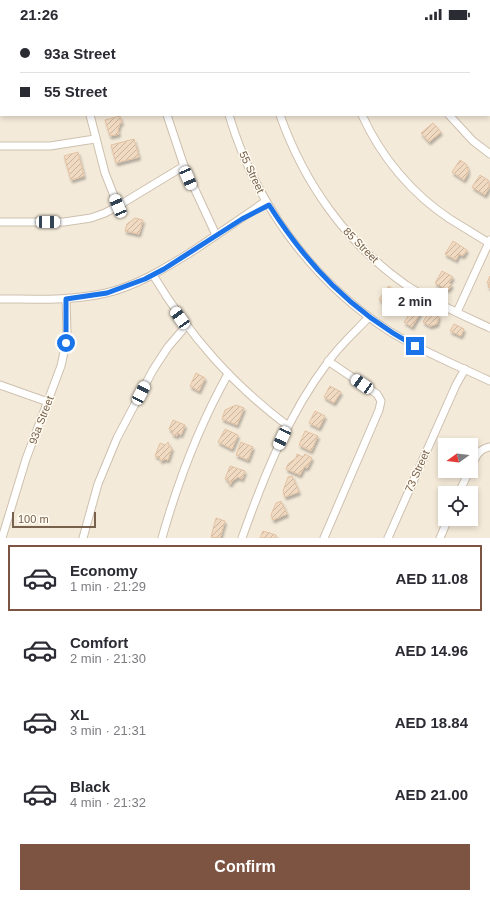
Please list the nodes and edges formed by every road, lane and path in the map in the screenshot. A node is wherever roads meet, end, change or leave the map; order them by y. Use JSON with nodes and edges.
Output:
{"nodes":[{"id":1,"x":417,"y":28,"type":"edge"},
{"id":2,"x":425,"y":28,"type":"edge"},
{"id":3,"x":90,"y":116,"type":"edge"},
{"id":4,"x":167,"y":116,"type":"edge"},
{"id":5,"x":229,"y":116,"type":"edge"},
{"id":6,"x":280,"y":116,"type":"edge"},
{"id":7,"x":363,"y":116,"type":"edge"},
{"id":8,"x":450,"y":116,"type":"edge"},
{"id":9,"x":95,"y":139,"type":"junction"},
{"id":10,"x":0,"y":146,"type":"edge"},
{"id":11,"x":490,"y":154,"type":"edge"},
{"id":12,"x":184,"y":166,"type":"junction"},
{"id":13,"x":267,"y":203,"type":"junction"},
{"id":14,"x":118,"y":206,"type":"junction"},
{"id":15,"x":0,"y":222,"type":"edge"},
{"id":16,"x":216,"y":235,"type":"junction"},
{"id":17,"x":489,"y":242,"type":"edge"},
{"id":18,"x":153,"y":275,"type":"junction"},
{"id":19,"x":0,"y":299,"type":"edge"},
{"id":20,"x":66,"y":299,"type":"junction"},
{"id":21,"x":457,"y":312,"type":"junction"},
{"id":22,"x":367,"y":315,"type":"junction"},
{"id":23,"x":186,"y":326,"type":"junction"},
{"id":24,"x":490,"y":328,"type":"edge"},
{"id":25,"x":328,"y":361,"type":"junction"},
{"id":26,"x":463,"y":369,"type":"junction"},
{"id":27,"x":228,"y":374,"type":"junction"},
{"id":28,"x":490,"y":381,"type":"edge"},
{"id":29,"x":0,"y":385,"type":"edge"},
{"id":30,"x":48,"y":402,"type":"junction"},
{"id":31,"x":288,"y":426,"type":"junction"},
{"id":32,"x":490,"y":447,"type":"edge"},
{"id":33,"x":478,"y":454,"type":"edge"},
{"id":34,"x":445,"y":526,"type":"edge"},
{"id":35,"x":389,"y":537,"type":"edge"},
{"id":36,"x":2,"y":538,"type":"edge"},
{"id":37,"x":83,"y":538,"type":"edge"},
{"id":38,"x":162,"y":538,"type":"edge"},
{"id":39,"x":242,"y":538,"type":"edge"},
{"id":40,"x":324,"y":538,"type":"edge"},
{"id":41,"x":440,"y":538,"type":"edge"}],
"edges":[{"from":1,"to":2,"type":"street"},
{"from":3,"to":9,"type":"street"},
{"from":4,"to":12,"type":"street"},
{"from":5,"to":13,"type":"street","name":"55 Street"},
{"from":6,"to":21,"type":"street","name":"85 Street"},
{"from":7,"to":17,"type":"street"},
{"from":8,"to":11,"type":"street"},
{"from":9,"to":10,"type":"street"},
{"from":9,"to":14,"type":"street"},
{"from":12,"to":14,"type":"street"},
{"from":12,"to":16,"type":"street"},
{"from":13,"to":16,"type":"street"},
{"from":13,"to":22,"type":"street","name":"55 Street"},
{"from":14,"to":15,"type":"street"},
{"from":16,"to":18,"type":"street"},
{"from":17,"to":21,"type":"street"},
{"from":18,"to":20,"type":"street"},
{"from":18,"to":23,"type":"street"},
{"from":19,"to":20,"type":"street"},
{"from":20,"to":30,"type":"street","name":"93a Street"},
{"from":21,"to":24,"type":"street","name":"85 Street"},
{"from":22,"to":25,"type":"street"},
{"from":22,"to":26,"type":"street","name":"55 Street"},
{"from":23,"to":27,"type":"street"},
{"from":23,"to":37,"type":"street"},
{"from":25,"to":31,"type":"street"},
{"from":25,"to":40,"type":"street"},
{"from":26,"to":28,"type":"street","name":"55 Street"},
{"from":26,"to":35,"type":"street","name":"73 Street"},
{"from":27,"to":31,"type":"street"},
{"from":27,"to":38,"type":"street"},
{"from":29,"to":30,"type":"street"},
{"from":30,"to":36,"type":"street","name":"93a Street"},
{"from":31,"to":39,"type":"street"},
{"from":32,"to":33,"type":"street"},
{"from":34,"to":41,"type":"street"}]}
